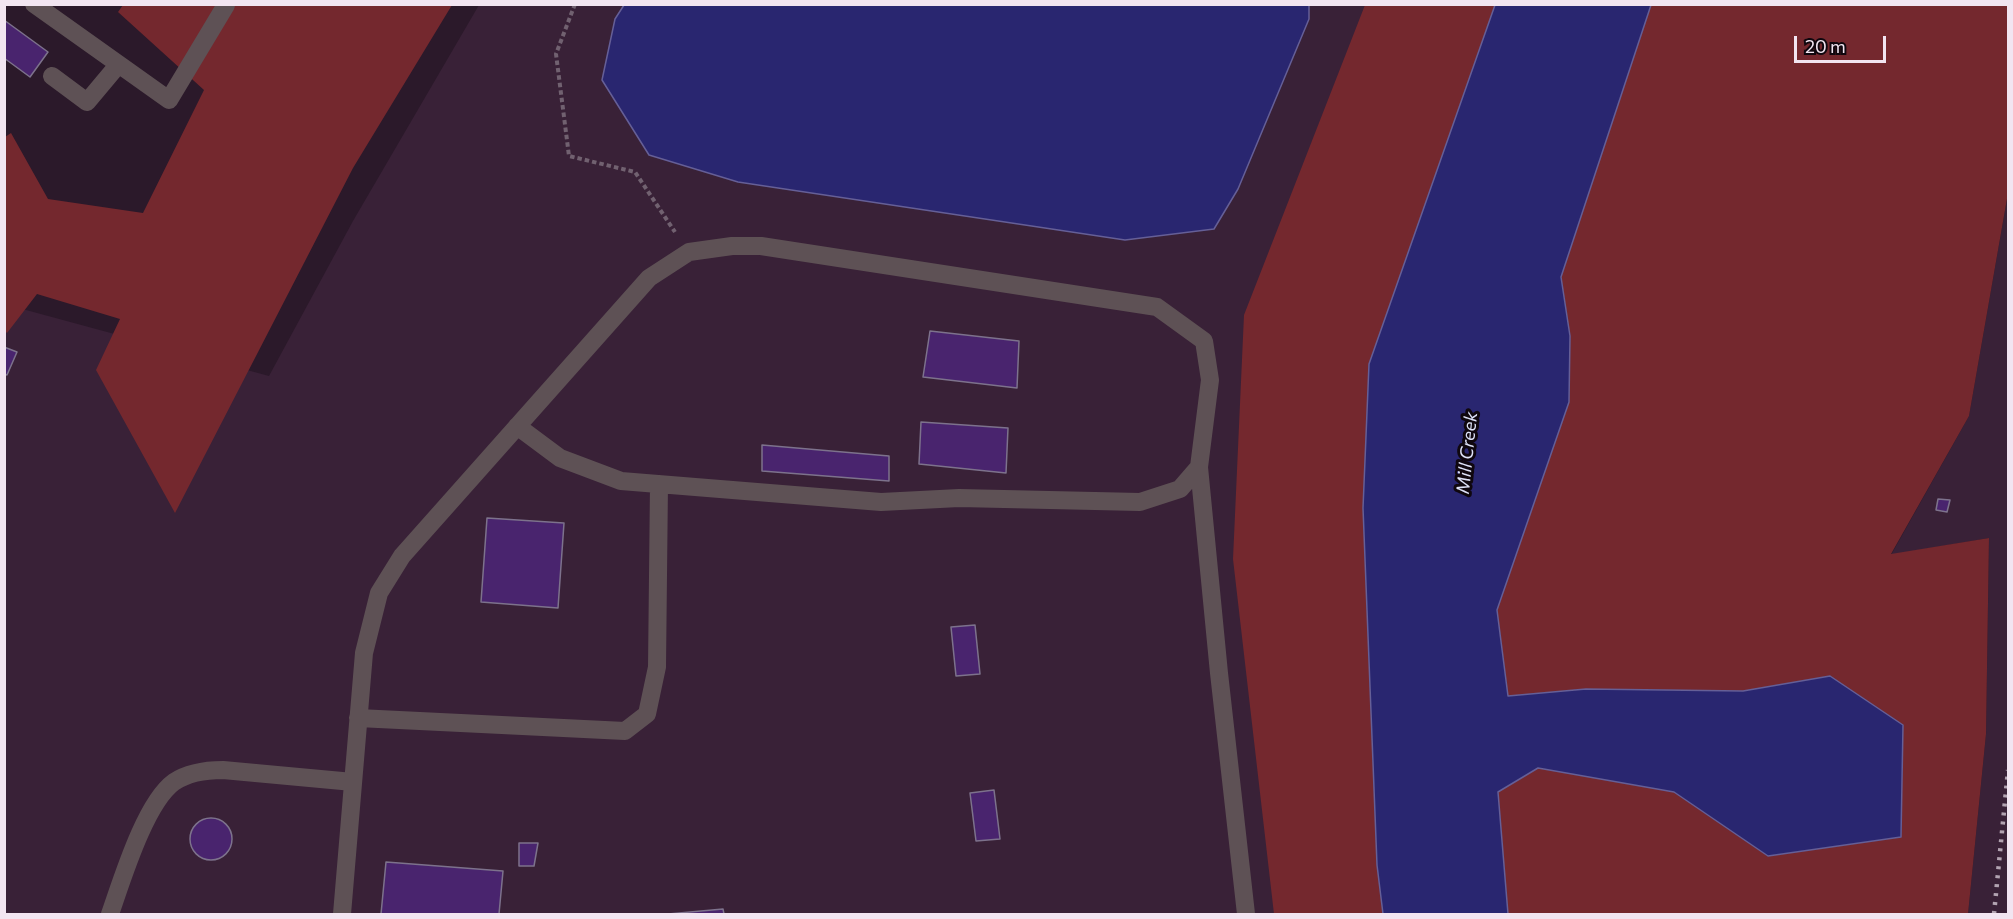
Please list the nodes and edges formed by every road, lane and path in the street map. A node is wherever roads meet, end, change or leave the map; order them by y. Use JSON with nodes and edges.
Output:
{"nodes":[{"id":1,"x":34,"y":4,"type":"edge"},
{"id":2,"x":575,"y":4,"type":"edge"},
{"id":3,"x":226,"y":5,"type":"edge"},
{"id":4,"x":118,"y":65,"type":"junction"},
{"id":5,"x":52,"y":76,"type":"dead end"},
{"id":6,"x":689,"y":252,"type":"junction"},
{"id":7,"x":517,"y":426,"type":"junction"},
{"id":8,"x":1199,"y":466,"type":"junction"},
{"id":9,"x":659,"y":484,"type":"junction"},
{"id":10,"x":358,"y":718,"type":"junction"},
{"id":11,"x":353,"y":782,"type":"junction"},
{"id":12,"x":110,"y":915,"type":"edge"},
{"id":13,"x":342,"y":915,"type":"edge"},
{"id":14,"x":1246,"y":915,"type":"edge"}],
"edges":[{"from":1,"to":4,"type":"street"},
{"from":2,"to":6,"type":"path"},
{"from":3,"to":4,"type":"street"},
{"from":4,"to":5,"type":"street"},
{"from":6,"to":7,"type":"street"},
{"from":6,"to":8,"type":"street"},
{"from":7,"to":9,"type":"street"},
{"from":7,"to":10,"type":"street"},
{"from":8,"to":9,"type":"street"},
{"from":8,"to":14,"type":"street"},
{"from":9,"to":10,"type":"street"},
{"from":10,"to":11,"type":"street"},
{"from":11,"to":12,"type":"street"},
{"from":11,"to":13,"type":"street"}]}
